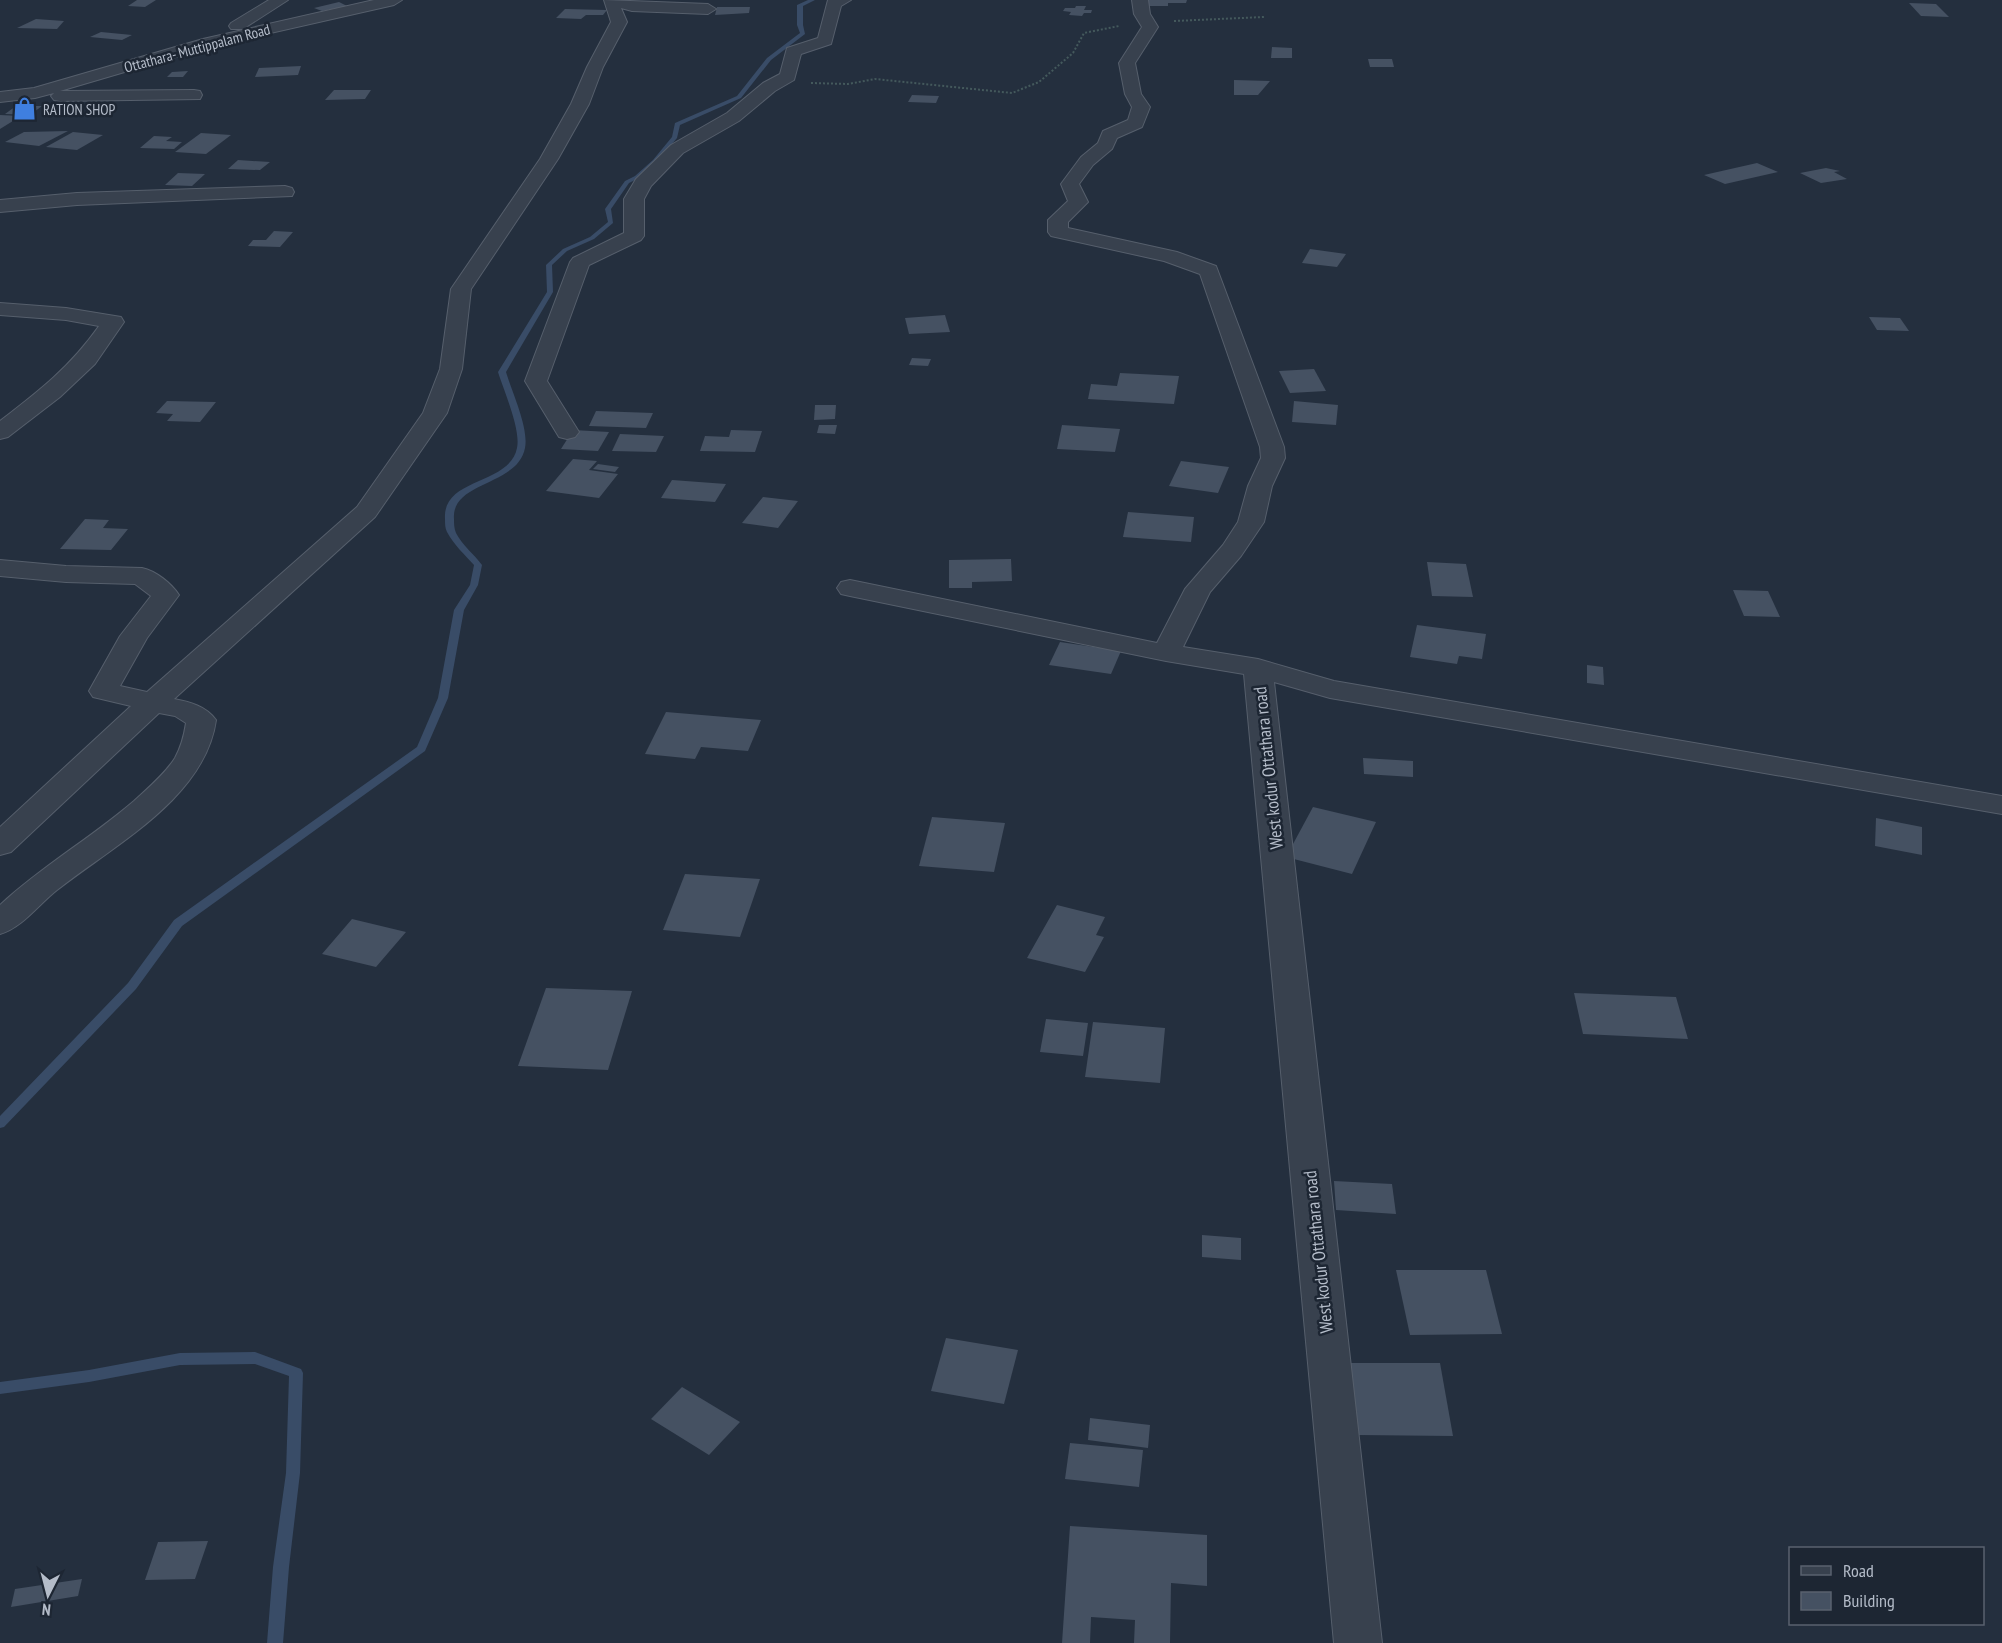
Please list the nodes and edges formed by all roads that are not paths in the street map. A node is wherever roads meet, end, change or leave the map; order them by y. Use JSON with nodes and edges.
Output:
{"nodes":[{"id":1,"x":280,"y":0,"type":"edge"},
{"id":2,"x":394,"y":0,"type":"edge"},
{"id":3,"x":606,"y":0,"type":"edge"},
{"id":4,"x":843,"y":0,"type":"edge"},
{"id":5,"x":1140,"y":0,"type":"edge"},
{"id":6,"x":708,"y":9,"type":"dead end"},
{"id":7,"x":209,"y":42,"type":"junction"},
{"id":8,"x":137,"y":83,"type":"dead end"},
{"id":9,"x":35,"y":93,"type":"junction"},
{"id":10,"x":194,"y":95,"type":"dead end"},
{"id":11,"x":58,"y":96,"type":"junction"},
{"id":12,"x":0,"y":97,"type":"edge"},
{"id":13,"x":285,"y":192,"type":"dead end"},
{"id":14,"x":0,"y":206,"type":"edge"},
{"id":15,"x":0,"y":309,"type":"edge"},
{"id":16,"x":0,"y":432,"type":"edge"},
{"id":17,"x":567,"y":432,"type":"dead end"},
{"id":18,"x":0,"y":568,"type":"edge"},
{"id":19,"x":850,"y":588,"type":"dead end"},
{"id":20,"x":1166,"y":653,"type":"junction"},
{"id":21,"x":1258,"y":669,"type":"junction"},
{"id":22,"x":154,"y":703,"type":"junction"},
{"id":23,"x":2002,"y":805,"type":"edge"},
{"id":24,"x":0,"y":845,"type":"edge"},
{"id":25,"x":0,"y":922,"type":"edge"},
{"id":26,"x":1358,"y":1643,"type":"edge"}],
"edges":[{"from":1,"to":7,"type":"street"},
{"from":2,"to":7,"type":"street","name":"Ottathara- Muttippalam Road"},
{"from":3,"to":6,"type":"street"},
{"from":3,"to":22,"type":"street"},
{"from":4,"to":17,"type":"street"},
{"from":5,"to":20,"type":"street"},
{"from":7,"to":9,"type":"street","name":"Ottathara- Muttippalam Road"},
{"from":8,"to":11,"type":"street"},
{"from":9,"to":11,"type":"street"},
{"from":9,"to":12,"type":"street","name":"Ottathara- Muttippalam Road"},
{"from":10,"to":11,"type":"street"},
{"from":13,"to":14,"type":"street"},
{"from":15,"to":16,"type":"street"},
{"from":18,"to":22,"type":"street"},
{"from":19,"to":20,"type":"street","name":"West kodur Ottathara road"},
{"from":20,"to":21,"type":"street","name":"West kodur Ottathara road"},
{"from":21,"to":23,"type":"street"},
{"from":21,"to":26,"type":"street","name":"West kodur Ottathara road"},
{"from":22,"to":24,"type":"street"},
{"from":22,"to":25,"type":"street"}]}
